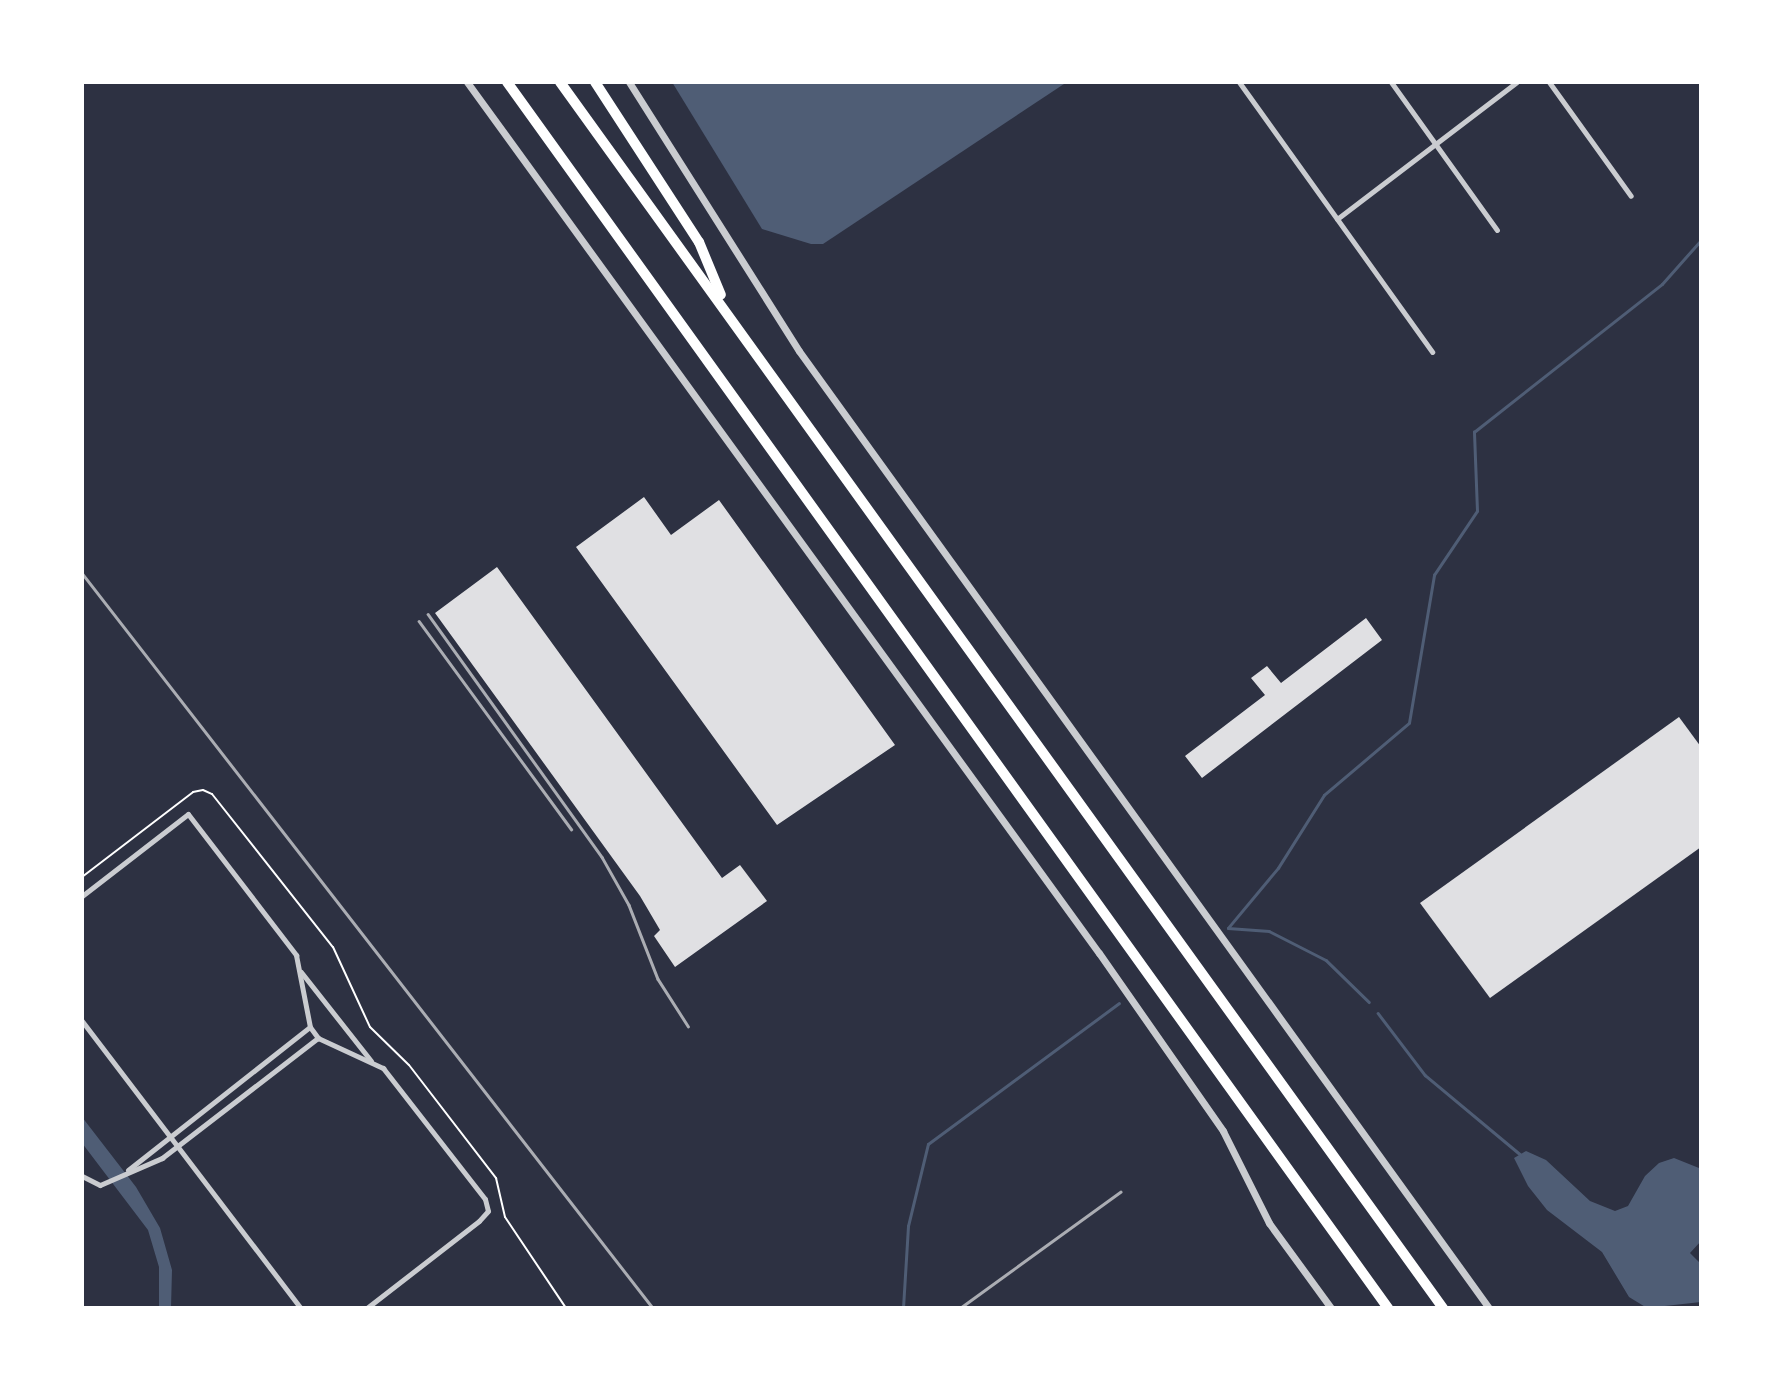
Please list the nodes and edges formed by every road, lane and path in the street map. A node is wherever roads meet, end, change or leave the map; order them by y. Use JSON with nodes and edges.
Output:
{"nodes":[{"id":1,"x":467,"y":82,"type":"edge"},
{"id":2,"x":507,"y":82,"type":"edge"},
{"id":3,"x":560,"y":82,"type":"edge"},
{"id":4,"x":595,"y":82,"type":"edge"},
{"id":5,"x":629,"y":82,"type":"edge"},
{"id":6,"x":1239,"y":82,"type":"edge"},
{"id":7,"x":1391,"y":82,"type":"edge"},
{"id":8,"x":1517,"y":82,"type":"edge"},
{"id":9,"x":1549,"y":82,"type":"edge"},
{"id":10,"x":1436,"y":144,"type":"junction"},
{"id":11,"x":1630,"y":196,"type":"dead end"},
{"id":12,"x":1337,"y":219,"type":"junction"},
{"id":13,"x":1497,"y":230,"type":"dead end"},
{"id":14,"x":729,"y":311,"type":"junction"},
{"id":15,"x":1432,"y":352,"type":"dead end"},
{"id":16,"x":82,"y":877,"type":"edge"},
{"id":17,"x":82,"y":897,"type":"edge"},
{"id":18,"x":299,"y":970,"type":"junction"},
{"id":19,"x":82,"y":1021,"type":"edge"},
{"id":20,"x":310,"y":1027,"type":"junction"},
{"id":21,"x":318,"y":1038,"type":"junction"},
{"id":22,"x":373,"y":1063,"type":"junction"},
{"id":23,"x":168,"y":1135,"type":"junction"},
{"id":24,"x":177,"y":1147,"type":"junction"},
{"id":25,"x":126,"y":1172,"type":"junction"},
{"id":26,"x":82,"y":1176,"type":"edge"},
{"id":27,"x":301,"y":1308,"type":"edge"},
{"id":28,"x":368,"y":1308,"type":"edge"},
{"id":29,"x":566,"y":1308,"type":"edge"},
{"id":30,"x":1331,"y":1308,"type":"edge"},
{"id":31,"x":1388,"y":1308,"type":"edge"},
{"id":32,"x":1443,"y":1308,"type":"edge"},
{"id":33,"x":1489,"y":1308,"type":"edge"}],
"edges":[{"from":1,"to":30,"type":"street"},
{"from":2,"to":31,"type":"highway"},
{"from":3,"to":14,"type":"highway"},
{"from":4,"to":14,"type":"highway"},
{"from":5,"to":33,"type":"street"},
{"from":6,"to":12,"type":"street"},
{"from":7,"to":10,"type":"street"},
{"from":8,"to":10,"type":"street"},
{"from":9,"to":11,"type":"street"},
{"from":10,"to":12,"type":"street"},
{"from":10,"to":13,"type":"street"},
{"from":12,"to":15,"type":"street"},
{"from":14,"to":32,"type":"highway"},
{"from":16,"to":29,"type":"path"},
{"from":17,"to":18,"type":"street"},
{"from":18,"to":20,"type":"street"},
{"from":18,"to":22,"type":"street"},
{"from":19,"to":23,"type":"street"},
{"from":20,"to":21,"type":"street"},
{"from":20,"to":23,"type":"street"},
{"from":21,"to":22,"type":"street"},
{"from":21,"to":24,"type":"street"},
{"from":22,"to":28,"type":"street"},
{"from":23,"to":24,"type":"street"},
{"from":23,"to":25,"type":"street"},
{"from":24,"to":25,"type":"street"},
{"from":24,"to":27,"type":"street"},
{"from":25,"to":26,"type":"street"}]}
